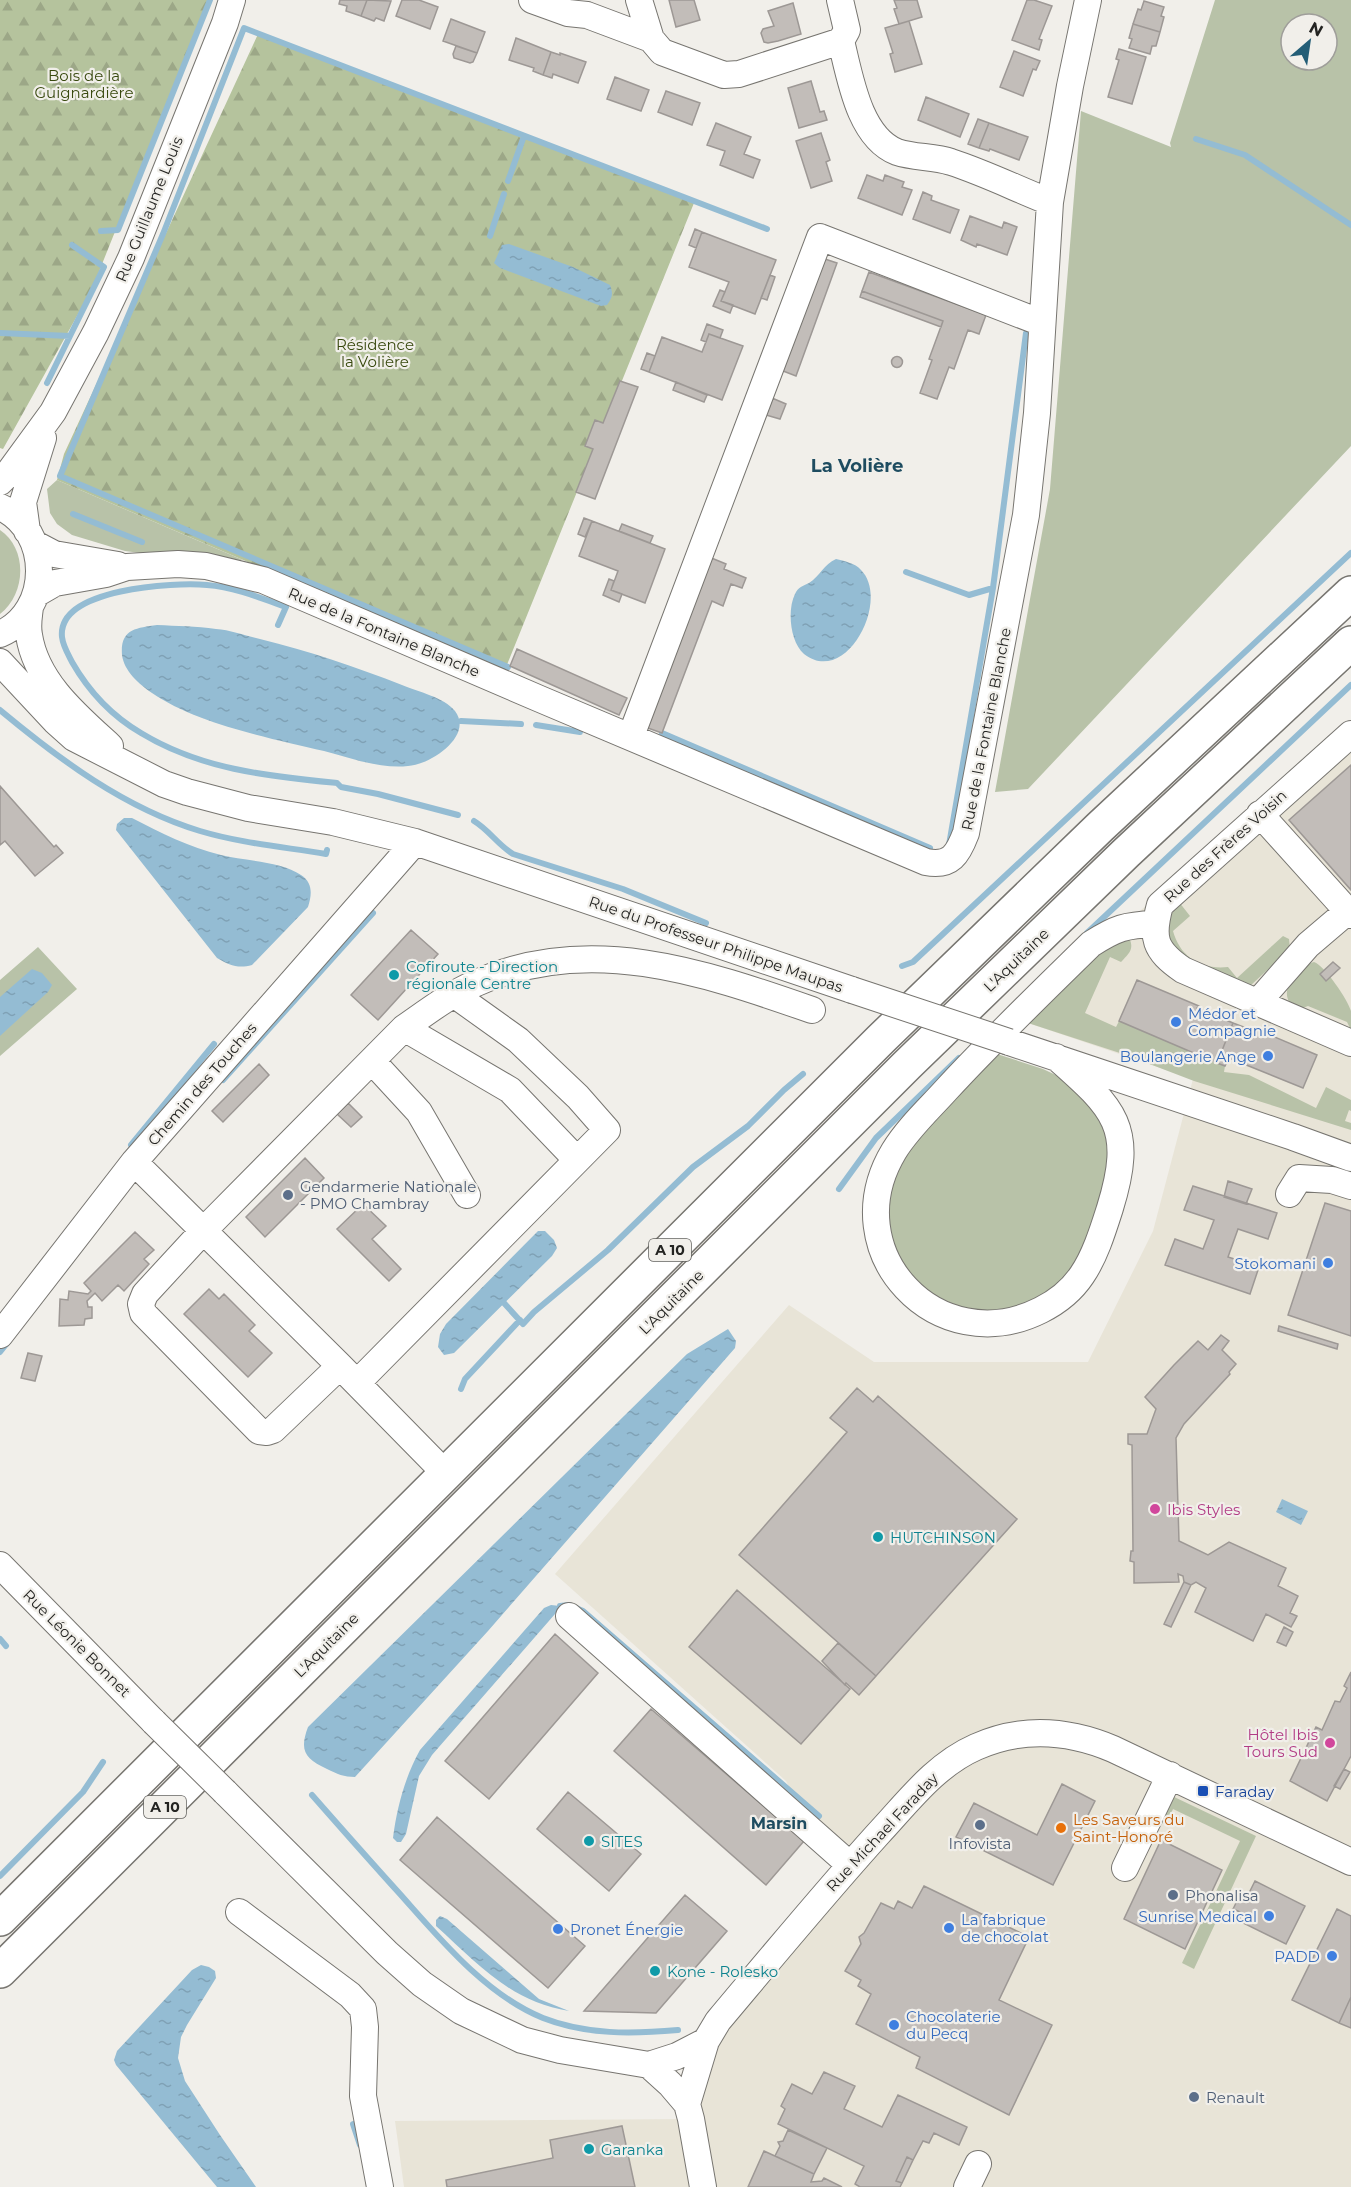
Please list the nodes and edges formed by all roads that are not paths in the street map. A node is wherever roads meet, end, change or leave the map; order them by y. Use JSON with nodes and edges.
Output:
{"nodes":[{"id":1,"x":232,"y":0,"type":"edge"},
{"id":2,"x":532,"y":0,"type":"edge"},
{"id":3,"x":639,"y":0,"type":"edge"},
{"id":4,"x":840,"y":0,"type":"edge"},
{"id":5,"x":1088,"y":0,"type":"edge"},
{"id":6,"x":651,"y":39,"type":"junction"},
{"id":7,"x":841,"y":41,"type":"junction"},
{"id":8,"x":1050,"y":202,"type":"junction"},
{"id":9,"x":1042,"y":323,"type":"junction"},
{"id":10,"x":53,"y":412,"type":"junction"},
{"id":11,"x":0,"y":482,"type":"edge"},
{"id":12,"x":0,"y":507,"type":"edge"},
{"id":13,"x":31,"y":537,"type":"junction"},
{"id":14,"x":127,"y":567,"type":"junction"},
{"id":15,"x":1351,"y":593,"type":"edge"},
{"id":16,"x":33,"y":600,"type":"junction"},
{"id":17,"x":0,"y":634,"type":"edge"},
{"id":18,"x":1351,"y":643,"type":"edge"},
{"id":19,"x":0,"y":662,"type":"edge"},
{"id":20,"x":1351,"y":734,"type":"edge"},
{"id":21,"x":632,"y":736,"type":"junction"},
{"id":22,"x":135,"y":768,"type":"junction"},
{"id":23,"x":1260,"y":814,"type":"junction"},
{"id":24,"x":415,"y":842,"type":"junction"},
{"id":25,"x":1349,"y":913,"type":"edge"},
{"id":26,"x":1155,"y":924,"type":"junction"},
{"id":27,"x":455,"y":995,"type":"junction"},
{"id":28,"x":1257,"y":1003,"type":"junction"},
{"id":29,"x":812,"y":1010,"type":"dead end"},
{"id":30,"x":404,"y":1028,"type":"junction"},
{"id":31,"x":1351,"y":1043,"type":"edge"},
{"id":32,"x":1056,"y":1057,"type":"junction"},
{"id":33,"x":372,"y":1061,"type":"junction"},
{"id":34,"x":1293,"y":1137,"type":"junction"},
{"id":35,"x":1351,"y":1147,"type":"edge"},
{"id":36,"x":1351,"y":1158,"type":"edge"},
{"id":37,"x":577,"y":1160,"type":"junction"},
{"id":38,"x":134,"y":1162,"type":"junction"},
{"id":39,"x":1351,"y":1186,"type":"edge"},
{"id":40,"x":1289,"y":1194,"type":"dead end"},
{"id":41,"x":467,"y":1196,"type":"dead end"},
{"id":42,"x":204,"y":1230,"type":"junction"},
{"id":43,"x":0,"y":1335,"type":"edge"},
{"id":44,"x":349,"y":1374,"type":"junction"},
{"id":45,"x":446,"y":1474,"type":"junction"},
{"id":46,"x":0,"y":1565,"type":"edge"},
{"id":47,"x":569,"y":1616,"type":"dead end"},
{"id":48,"x":1170,"y":1775,"type":"junction"},
{"id":49,"x":1351,"y":1862,"type":"edge"},
{"id":50,"x":850,"y":1865,"type":"junction"},
{"id":51,"x":1125,"y":1868,"type":"dead end"},
{"id":52,"x":239,"y":1912,"type":"dead end"},
{"id":53,"x":0,"y":1919,"type":"edge"},
{"id":54,"x":0,"y":1971,"type":"edge"},
{"id":55,"x":706,"y":2041,"type":"junction"},
{"id":56,"x":649,"y":2065,"type":"junction"},
{"id":57,"x":687,"y":2104,"type":"junction"},
{"id":58,"x":380,"y":2187,"type":"edge"},
{"id":59,"x":703,"y":2187,"type":"edge"}],
"edges":[{"from":1,"to":10,"type":"street","name":"Rue Guillaume Louis"},
{"from":2,"to":6,"type":"street"},
{"from":3,"to":6,"type":"street"},
{"from":4,"to":7,"type":"street"},
{"from":5,"to":8,"type":"street","name":"Rue de la Fontaine Blanche"},
{"from":6,"to":7,"type":"street"},
{"from":7,"to":8,"type":"street"},
{"from":8,"to":9,"type":"street","name":"Rue de la Fontaine Blanche"},
{"from":9,"to":21,"type":"street"},
{"from":9,"to":21,"type":"street","name":"Rue de la Fontaine Blanche"},
{"from":10,"to":11,"type":"street","name":"Rue Guillaume Louis"},
{"from":10,"to":13,"type":"street","name":"Rue Guillaume Louis"},
{"from":12,"to":13,"type":"street"},
{"from":13,"to":14,"type":"street","name":"Rue de la Fontaine Blanche"},
{"from":13,"to":16,"type":"street","name":"Rue Guillaume Louis"},
{"from":14,"to":16,"type":"street","name":"Rue de la Fontaine Blanche"},
{"from":14,"to":21,"type":"street","name":"Rue de la Fontaine Blanche"},
{"from":15,"to":45,"type":"highway","number":"A 10"},
{"from":16,"to":17,"type":"street"},
{"from":16,"to":22,"type":"street","name":"Rue du Professeur Philippe Maupas"},
{"from":18,"to":54,"type":"highway","name":"L'Aquitaine","number":"A 10"},
{"from":19,"to":22,"type":"street","name":"Rue du Professeur Philippe Maupas"},
{"from":20,"to":23,"type":"street","name":"Rue des Frères Voisin"},
{"from":22,"to":24,"type":"street","name":"Rue du Professeur Philippe Maupas"},
{"from":23,"to":25,"type":"street"},
{"from":23,"to":26,"type":"street","name":"Rue des Frères Voisin"},
{"from":24,"to":32,"type":"street","name":"Rue du Professeur Philippe Maupas","bridge":true},
{"from":24,"to":38,"type":"street","name":"Chemin des Touches"},
{"from":25,"to":28,"type":"street"},
{"from":26,"to":28,"type":"street"},
{"from":26,"to":32,"type":"street"},
{"from":27,"to":29,"type":"street"},
{"from":27,"to":30,"type":"street"},
{"from":27,"to":37,"type":"street"},
{"from":28,"to":31,"type":"street"},
{"from":30,"to":33,"type":"street"},
{"from":30,"to":37,"type":"street"},
{"from":32,"to":34,"type":"street","name":"Rue du Professeur Philippe Maupas"},
{"from":33,"to":41,"type":"street"},
{"from":33,"to":42,"type":"street"},
{"from":34,"to":35,"type":"street","name":"Rue du Professeur Philippe Maupas"},
{"from":34,"to":36,"type":"street","name":"Rue du Professeur Philippe Maupas"},
{"from":37,"to":44,"type":"street"},
{"from":38,"to":42,"type":"street"},
{"from":38,"to":43,"type":"street","name":"Chemin des Touches"},
{"from":39,"to":40,"type":"street"},
{"from":42,"to":44,"type":"street"},
{"from":42,"to":44,"type":"street"},
{"from":44,"to":45,"type":"street"},
{"from":45,"to":53,"type":"highway","number":"A 10"},
{"from":46,"to":56,"type":"street","name":"Rue Léonie Bonnet","bridge":true},
{"from":47,"to":50,"type":"street"},
{"from":48,"to":49,"type":"street","name":"Rue Michael Faraday"},
{"from":48,"to":50,"type":"street","name":"Rue Michael Faraday"},
{"from":48,"to":51,"type":"street"},
{"from":50,"to":55,"type":"street","name":"Rue Michael Faraday"},
{"from":52,"to":58,"type":"street"},
{"from":55,"to":56,"type":"street"},
{"from":55,"to":57,"type":"street","name":"Rue Michael Faraday"},
{"from":56,"to":57,"type":"street"},
{"from":57,"to":59,"type":"street","name":"Rue Michael Faraday"}]}
